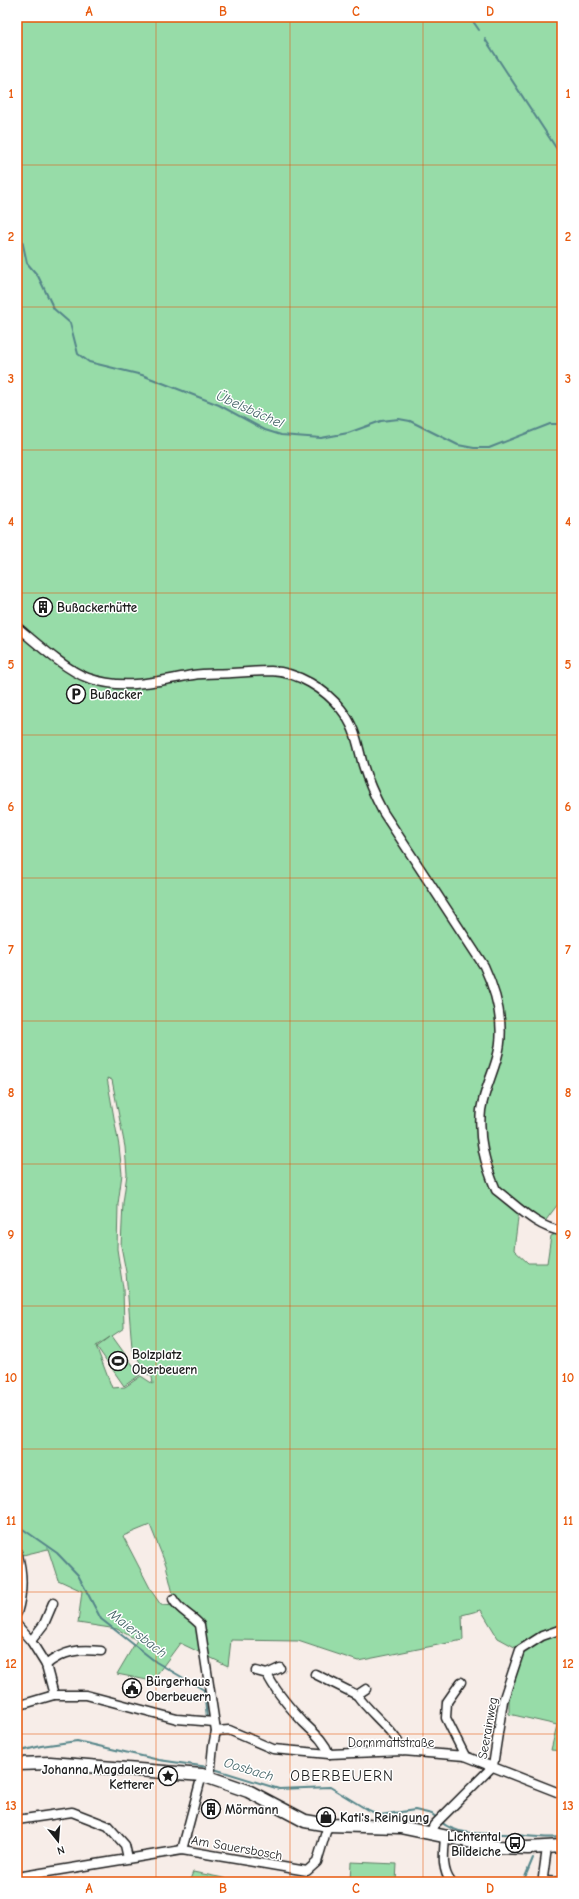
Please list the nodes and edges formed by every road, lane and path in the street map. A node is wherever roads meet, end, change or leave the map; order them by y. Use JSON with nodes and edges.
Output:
{"nodes":[{"id":1,"x":17,"y":627,"type":"edge"},
{"id":2,"x":562,"y":1231,"type":"edge"},
{"id":3,"x":17,"y":1552,"type":"edge"},
{"id":4,"x":173,"y":1599,"type":"dead end"},
{"id":5,"x":53,"y":1603,"type":"dead end"},
{"id":6,"x":17,"y":1613,"type":"edge"},
{"id":7,"x":17,"y":1624,"type":"edge"},
{"id":8,"x":562,"y":1629,"type":"edge"},
{"id":9,"x":31,"y":1641,"type":"junction"},
{"id":10,"x":101,"y":1651,"type":"dead end"},
{"id":11,"x":46,"y":1665,"type":"junction"},
{"id":12,"x":280,"y":1668,"type":"dead end"},
{"id":13,"x":256,"y":1672,"type":"dead end"},
{"id":14,"x":267,"y":1674,"type":"junction"},
{"id":15,"x":315,"y":1674,"type":"dead end"},
{"id":16,"x":461,"y":1682,"type":"dead end"},
{"id":17,"x":366,"y":1690,"type":"dead end"},
{"id":18,"x":54,"y":1695,"type":"junction"},
{"id":19,"x":357,"y":1695,"type":"junction"},
{"id":20,"x":17,"y":1706,"type":"edge"},
{"id":21,"x":214,"y":1722,"type":"junction"},
{"id":22,"x":216,"y":1731,"type":"junction"},
{"id":23,"x":403,"y":1751,"type":"junction"},
{"id":24,"x":329,"y":1754,"type":"junction"},
{"id":25,"x":465,"y":1756,"type":"junction"},
{"id":26,"x":17,"y":1764,"type":"edge"},
{"id":27,"x":493,"y":1766,"type":"junction"},
{"id":28,"x":209,"y":1772,"type":"junction"},
{"id":29,"x":562,"y":1794,"type":"edge"},
{"id":30,"x":17,"y":1820,"type":"edge"},
{"id":31,"x":328,"y":1825,"type":"junction"},
{"id":32,"x":432,"y":1829,"type":"junction"},
{"id":33,"x":446,"y":1837,"type":"junction"},
{"id":34,"x":562,"y":1846,"type":"edge"},
{"id":35,"x":547,"y":1848,"type":"junction"},
{"id":36,"x":182,"y":1850,"type":"junction"},
{"id":37,"x":128,"y":1858,"type":"junction"},
{"id":38,"x":17,"y":1877,"type":"edge"},
{"id":39,"x":451,"y":1882,"type":"edge"},
{"id":40,"x":562,"y":1882,"type":"edge"}],
"edges":[{"from":1,"to":2,"type":"street"},
{"from":3,"to":6,"type":"street"},
{"from":4,"to":21,"type":"street"},
{"from":5,"to":9,"type":"street"},
{"from":7,"to":9,"type":"street"},
{"from":8,"to":27,"type":"street","name":"Seerainweg"},
{"from":9,"to":11,"type":"street"},
{"from":10,"to":11,"type":"street"},
{"from":11,"to":18,"type":"street"},
{"from":12,"to":14,"type":"street"},
{"from":13,"to":14,"type":"street"},
{"from":14,"to":24,"type":"street"},
{"from":15,"to":19,"type":"street"},
{"from":16,"to":25,"type":"street"},
{"from":17,"to":19,"type":"street"},
{"from":18,"to":20,"type":"street"},
{"from":18,"to":21,"type":"street"},
{"from":19,"to":23,"type":"street"},
{"from":21,"to":22,"type":"street"},
{"from":22,"to":24,"type":"street","name":"Dornmattstraße"},
{"from":22,"to":28,"type":"street"},
{"from":23,"to":24,"type":"street","name":"Dornmattstraße"},
{"from":23,"to":25,"type":"street","name":"Dornmattstraße"},
{"from":25,"to":27,"type":"street","name":"Dornmattstraße"},
{"from":26,"to":28,"type":"main road"},
{"from":27,"to":29,"type":"street","name":"Dornmattstraße"},
{"from":27,"to":32,"type":"street","name":"Seerainweg"},
{"from":28,"to":31,"type":"main road"},
{"from":28,"to":36,"type":"street"},
{"from":30,"to":37,"type":"street"},
{"from":31,"to":32,"type":"main road"},
{"from":31,"to":36,"type":"street","name":"Am Sauersbosch"},
{"from":32,"to":33,"type":"main road"},
{"from":33,"to":35,"type":"main road"},
{"from":33,"to":39,"type":"street"},
{"from":34,"to":35,"type":"main road"},
{"from":35,"to":40,"type":"street"},
{"from":36,"to":37,"type":"street","name":"Am Sauersbosch"},
{"from":37,"to":38,"type":"street","name":"Am Sauersbosch"}]}
